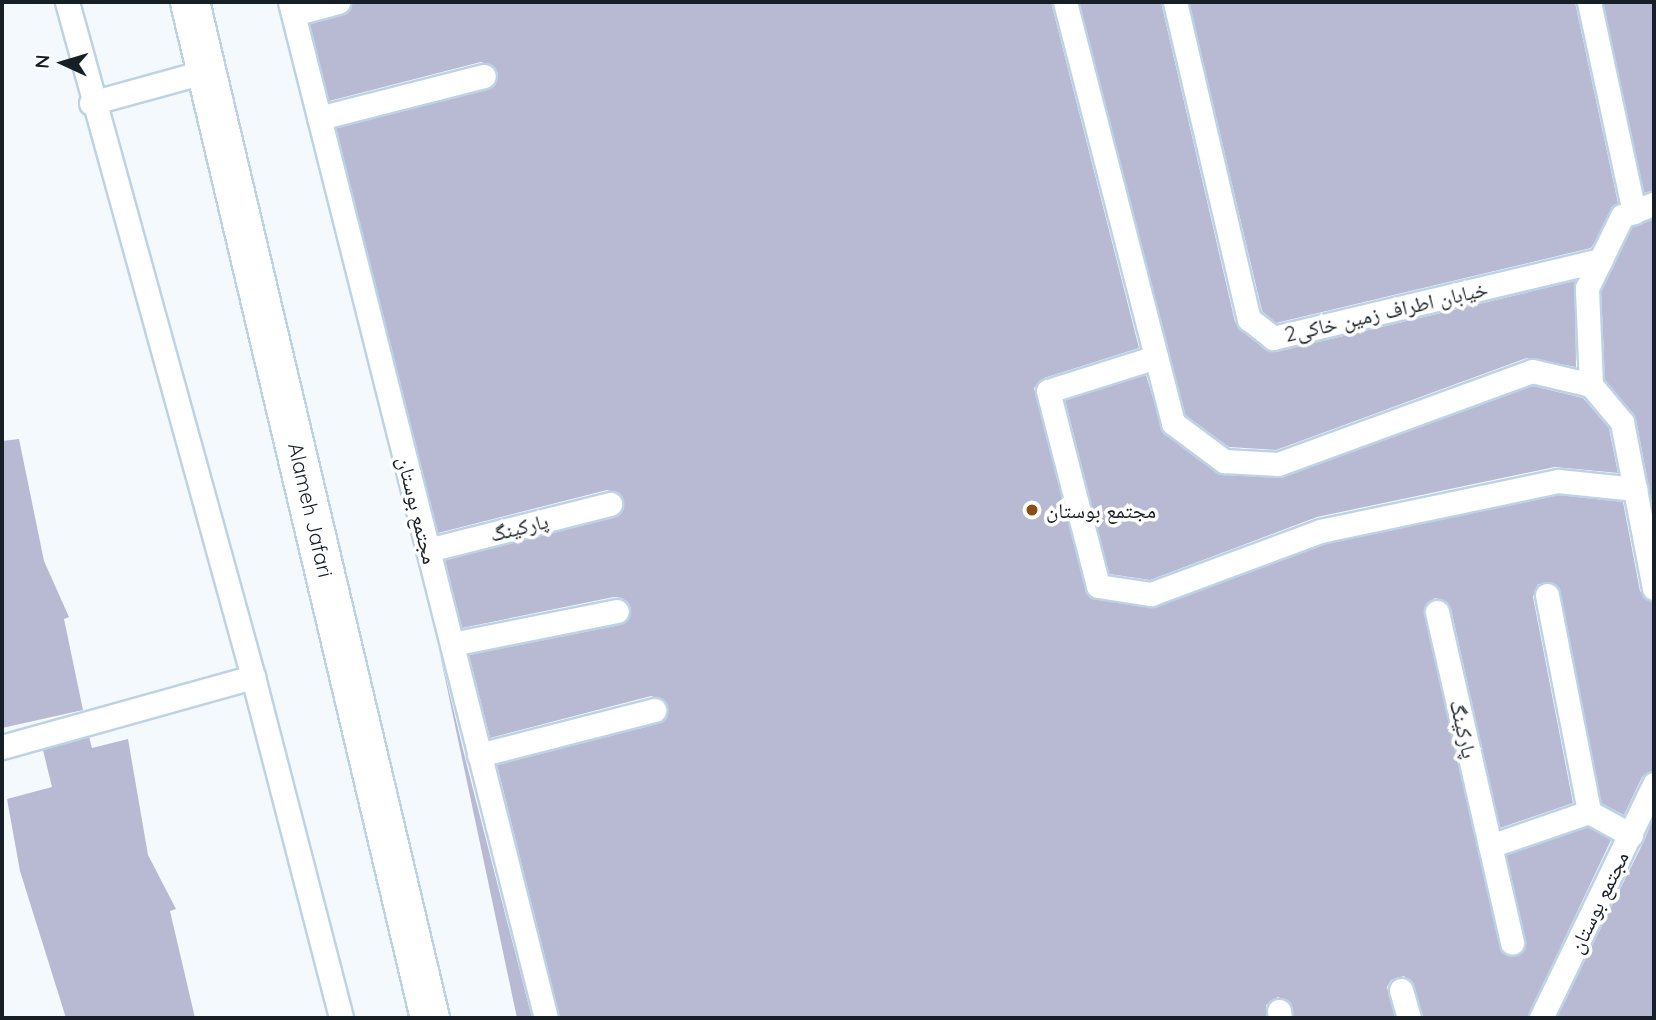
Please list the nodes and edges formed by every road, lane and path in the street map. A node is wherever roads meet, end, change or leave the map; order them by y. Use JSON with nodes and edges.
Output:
{"nodes":[{"id":1,"x":67,"y":2,"type":"edge"},
{"id":2,"x":190,"y":2,"type":"edge"},
{"id":3,"x":338,"y":2,"type":"edge"},
{"id":4,"x":1065,"y":2,"type":"edge"},
{"id":5,"x":1175,"y":2,"type":"edge"},
{"id":6,"x":1589,"y":2,"type":"edge"},
{"id":7,"x":292,"y":8,"type":"edge"},
{"id":8,"x":207,"y":71,"type":"junction"},
{"id":9,"x":484,"y":76,"type":"dead end"},
{"id":10,"x":91,"y":103,"type":"junction"},
{"id":11,"x":319,"y":118,"type":"junction"},
{"id":12,"x":1644,"y":208,"type":"edge"},
{"id":13,"x":1601,"y":260,"type":"junction"},
{"id":14,"x":1156,"y":357,"type":"junction"},
{"id":15,"x":1591,"y":386,"type":"junction"},
{"id":16,"x":1636,"y":489,"type":"junction"},
{"id":17,"x":610,"y":504,"type":"dead end"},
{"id":18,"x":428,"y":551,"type":"junction"},
{"id":19,"x":1654,"y":588,"type":"edge"},
{"id":20,"x":1548,"y":595,"type":"dead end"},
{"id":21,"x":617,"y":611,"type":"dead end"},
{"id":22,"x":1437,"y":612,"type":"dead end"},
{"id":23,"x":452,"y":644,"type":"junction"},
{"id":24,"x":253,"y":677,"type":"junction"},
{"id":25,"x":654,"y":710,"type":"dead end"},
{"id":26,"x":2,"y":747,"type":"edge"},
{"id":27,"x":479,"y":755,"type":"junction"},
{"id":28,"x":1654,"y":784,"type":"edge"},
{"id":29,"x":1589,"y":812,"type":"junction"},
{"id":30,"x":1631,"y":835,"type":"junction"},
{"id":31,"x":1490,"y":846,"type":"junction"},
{"id":32,"x":1512,"y":943,"type":"dead end"},
{"id":33,"x":1401,"y":990,"type":"dead end"},
{"id":34,"x":341,"y":1018,"type":"edge"},
{"id":35,"x":430,"y":1018,"type":"edge"},
{"id":36,"x":545,"y":1018,"type":"edge"},
{"id":37,"x":1409,"y":1018,"type":"edge"},
{"id":38,"x":1541,"y":1018,"type":"edge"}],
"edges":[{"from":1,"to":10,"type":"lane"},
{"from":2,"to":8,"type":"street","name":"Alameh Jafari"},
{"from":3,"to":7,"type":"lane"},
{"from":4,"to":14,"type":"lane"},
{"from":5,"to":13,"type":"lane","name":"خیابان اطراف زمین خاکی2"},
{"from":6,"to":12,"type":"lane"},
{"from":7,"to":11,"type":"lane","name":"مجتمع بوستان"},
{"from":8,"to":10,"type":"lane"},
{"from":8,"to":35,"type":"street","name":"Alameh Jafari"},
{"from":9,"to":11,"type":"lane"},
{"from":10,"to":24,"type":"lane"},
{"from":11,"to":18,"type":"lane","name":"مجتمع بوستان"},
{"from":12,"to":13,"type":"lane"},
{"from":13,"to":15,"type":"lane"},
{"from":14,"to":15,"type":"lane"},
{"from":14,"to":16,"type":"lane"},
{"from":15,"to":16,"type":"lane"},
{"from":16,"to":19,"type":"lane"},
{"from":17,"to":18,"type":"lane","name":"پارکینگ"},
{"from":18,"to":23,"type":"lane","name":"مجتمع بوستان"},
{"from":20,"to":29,"type":"lane"},
{"from":21,"to":23,"type":"lane"},
{"from":22,"to":31,"type":"lane","name":"پارکینگ"},
{"from":23,"to":27,"type":"lane","name":"مجتمع بوستان"},
{"from":24,"to":26,"type":"lane"},
{"from":24,"to":34,"type":"lane"},
{"from":25,"to":27,"type":"lane"},
{"from":27,"to":36,"type":"lane","name":"مجتمع بوستان"},
{"from":28,"to":30,"type":"lane","name":"مجتمع بوستان"},
{"from":29,"to":30,"type":"lane"},
{"from":29,"to":31,"type":"lane"},
{"from":30,"to":38,"type":"lane","name":"مجتمع بوستان"},
{"from":31,"to":32,"type":"lane","name":"پارکینگ"},
{"from":33,"to":37,"type":"lane"}]}
